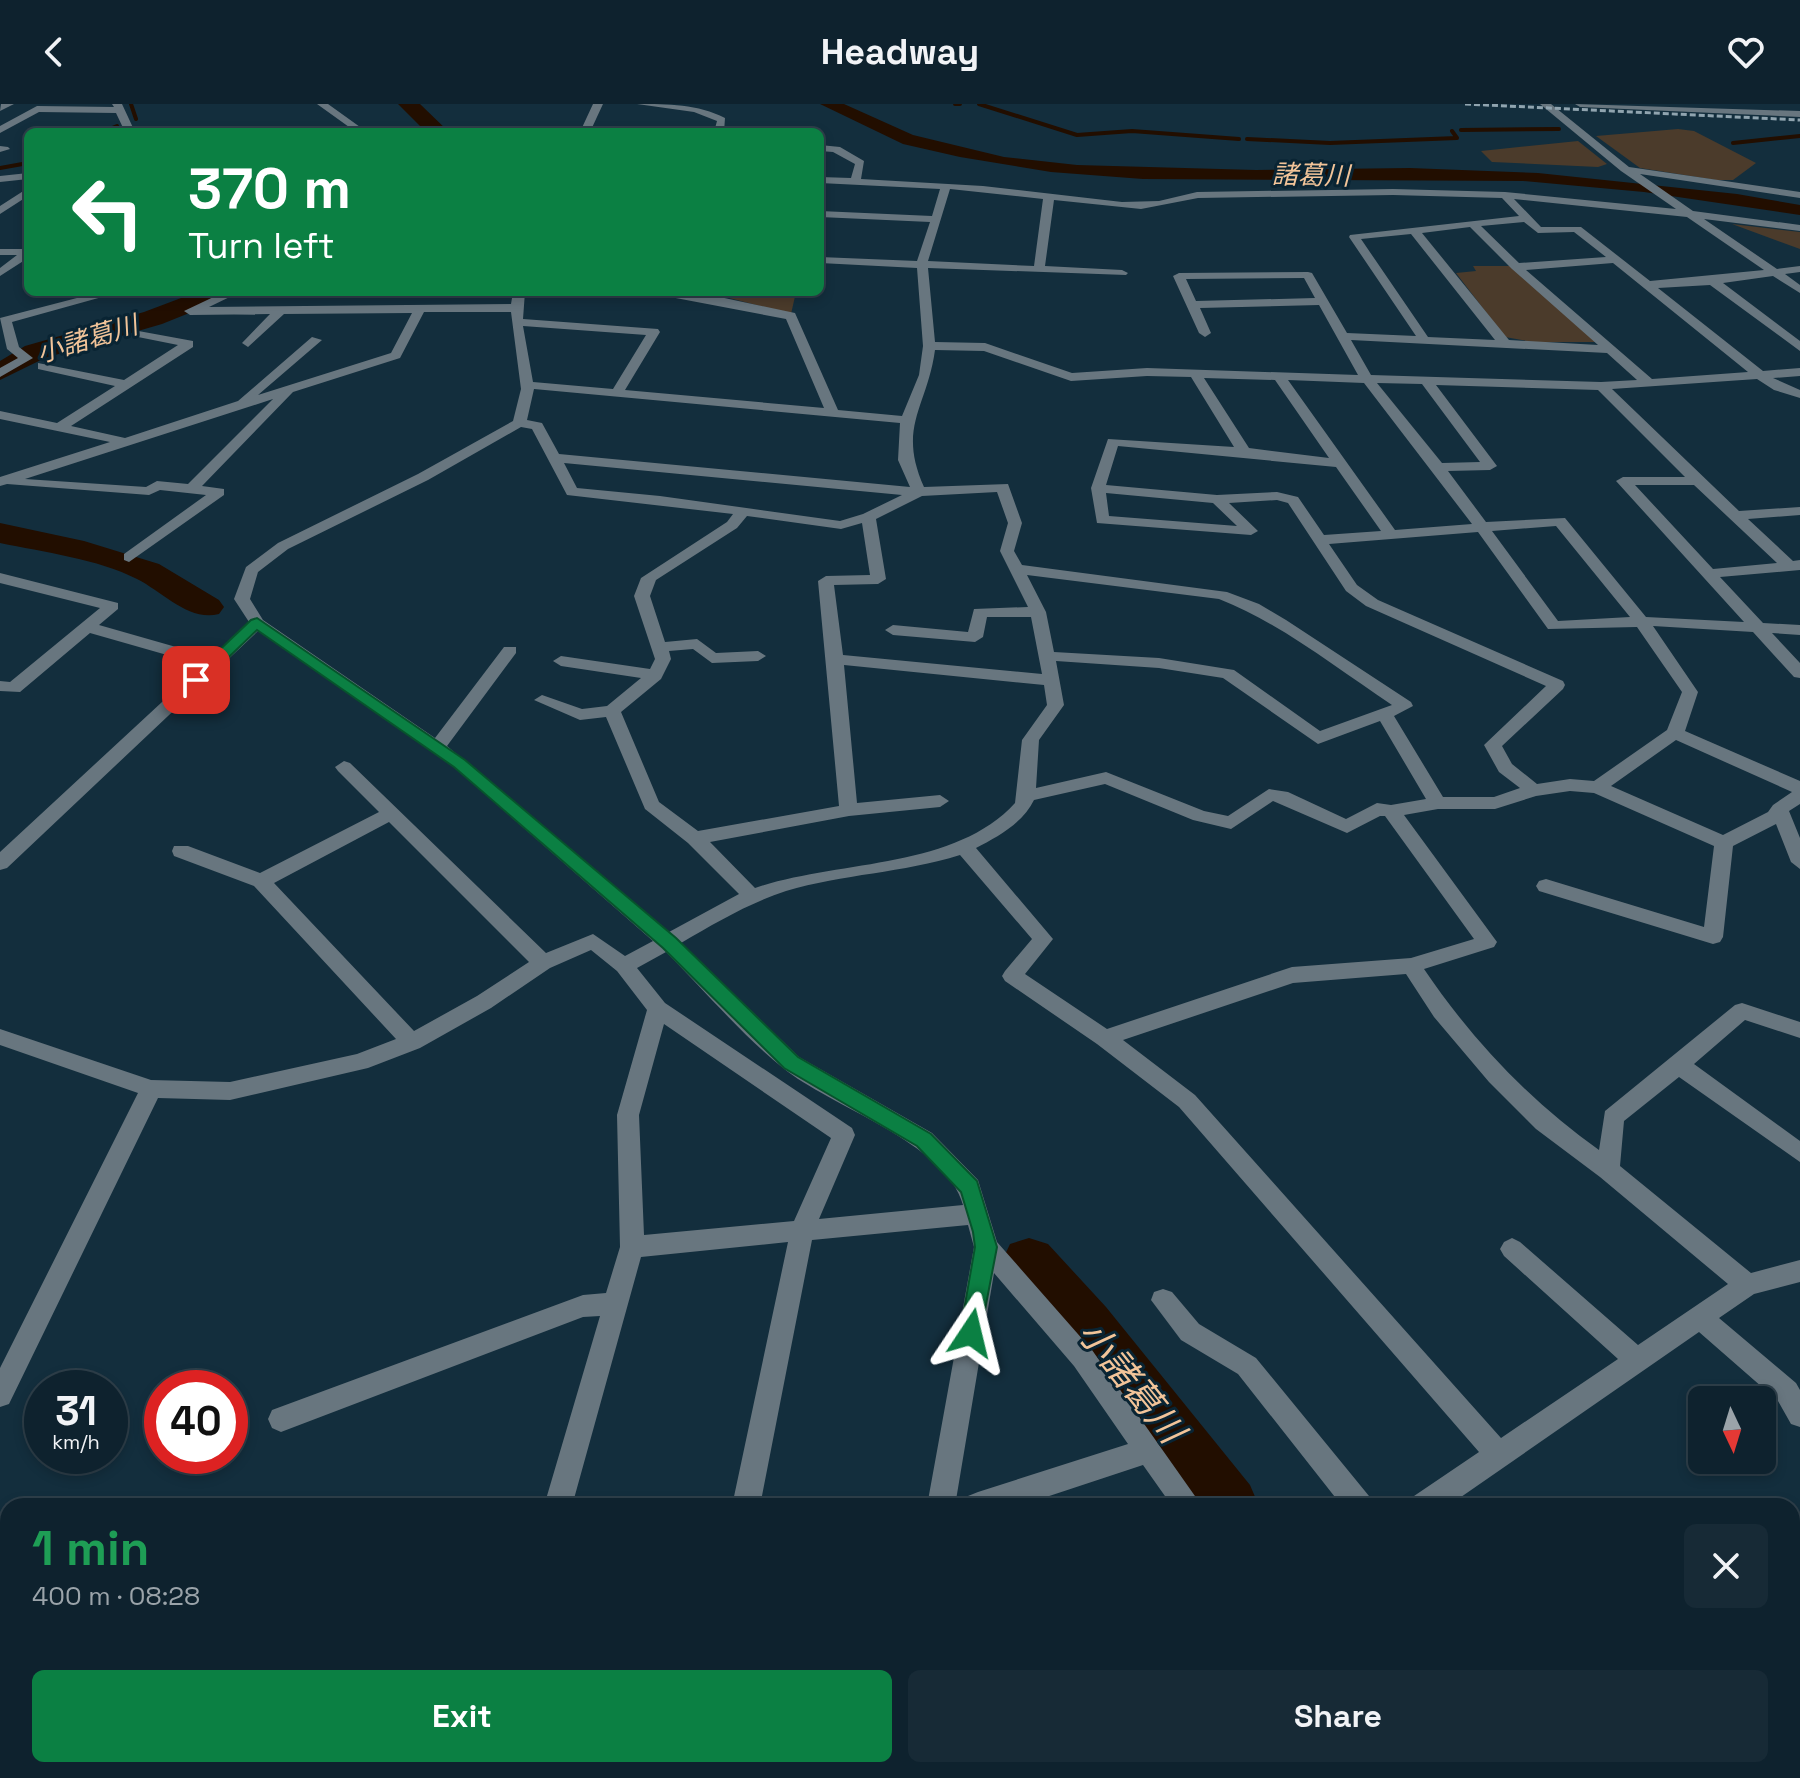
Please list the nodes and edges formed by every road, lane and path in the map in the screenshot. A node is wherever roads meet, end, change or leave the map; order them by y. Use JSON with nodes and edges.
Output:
{"nodes":[{"id":1,"x":9,"y":104,"type":"edge"},
{"id":2,"x":598,"y":104,"type":"edge"},
{"id":3,"x":642,"y":104,"type":"edge"},
{"id":4,"x":1545,"y":104,"type":"edge"},
{"id":5,"x":1580,"y":104,"type":"edge"},
{"id":6,"x":328,"y":105,"type":"edge"},
{"id":7,"x":1624,"y":105,"type":"edge"},
{"id":8,"x":118,"y":107,"type":"edge"},
{"id":9,"x":0,"y":108,"type":"edge"},
{"id":10,"x":1800,"y":114,"type":"edge"},
{"id":11,"x":128,"y":128,"type":"edge"},
{"id":12,"x":357,"y":128,"type":"edge"},
{"id":13,"x":587,"y":128,"type":"edge"},
{"id":14,"x":720,"y":128,"type":"edge"},
{"id":15,"x":0,"y":130,"type":"edge"},
{"id":16,"x":824,"y":148,"type":"edge"},
{"id":17,"x":1625,"y":169,"type":"junction"},
{"id":18,"x":24,"y":176,"type":"edge"},
{"id":19,"x":0,"y":179,"type":"edge"},
{"id":20,"x":824,"y":180,"type":"edge"},
{"id":21,"x":855,"y":182,"type":"junction"},
{"id":22,"x":946,"y":186,"type":"junction"},
{"id":23,"x":24,"y":194,"type":"edge"},
{"id":24,"x":1505,"y":195,"type":"junction"},
{"id":25,"x":1800,"y":195,"type":"edge"},
{"id":26,"x":1049,"y":196,"type":"junction"},
{"id":27,"x":0,"y":211,"type":"edge"},
{"id":28,"x":1684,"y":211,"type":"junction"},
{"id":29,"x":824,"y":214,"type":"edge"},
{"id":30,"x":1527,"y":218,"type":"junction"},
{"id":31,"x":935,"y":219,"type":"junction"},
{"id":32,"x":1472,"y":223,"type":"junction"},
{"id":33,"x":1800,"y":228,"type":"edge"},
{"id":34,"x":1413,"y":229,"type":"junction"},
{"id":35,"x":0,"y":252,"type":"edge"},
{"id":36,"x":24,"y":252,"type":"edge"},
{"id":37,"x":24,"y":255,"type":"edge"},
{"id":38,"x":824,"y":260,"type":"edge"},
{"id":39,"x":1615,"y":260,"type":"junction"},
{"id":40,"x":922,"y":264,"type":"junction"},
{"id":41,"x":1516,"y":267,"type":"junction"},
{"id":42,"x":1800,"y":269,"type":"edge"},
{"id":43,"x":1039,"y":270,"type":"junction"},
{"id":44,"x":1772,"y":271,"type":"junction"},
{"id":45,"x":0,"y":273,"type":"edge"},
{"id":46,"x":1122,"y":273,"type":"dead end"},
{"id":47,"x":1713,"y":281,"type":"junction"},
{"id":48,"x":1644,"y":285,"type":"junction"},
{"id":49,"x":1800,"y":290,"type":"edge"},
{"id":50,"x":83,"y":296,"type":"edge"},
{"id":51,"x":102,"y":296,"type":"edge"},
{"id":52,"x":225,"y":296,"type":"edge"},
{"id":53,"x":691,"y":296,"type":"edge"},
{"id":54,"x":1325,"y":301,"type":"junction"},
{"id":55,"x":75,"y":305,"type":"junction"},
{"id":56,"x":1192,"y":305,"type":"junction"},
{"id":57,"x":517,"y":307,"type":"edge"},
{"id":58,"x":281,"y":310,"type":"junction"},
{"id":59,"x":419,"y":310,"type":"junction"},
{"id":60,"x":3,"y":321,"type":"edge"},
{"id":61,"x":137,"y":333,"type":"dead end"},
{"id":62,"x":1205,"y":333,"type":"dead end"},
{"id":63,"x":1342,"y":336,"type":"junction"},
{"id":64,"x":1424,"y":339,"type":"junction"},
{"id":65,"x":316,"y":340,"type":"dead end"},
{"id":66,"x":248,"y":343,"type":"dead end"},
{"id":67,"x":1505,"y":344,"type":"junction"},
{"id":68,"x":929,"y":346,"type":"junction"},
{"id":69,"x":1800,"y":347,"type":"edge"},
{"id":70,"x":1610,"y":349,"type":"junction"},
{"id":71,"x":42,"y":366,"type":"dead end"},
{"id":72,"x":1800,"y":372,"type":"edge"},
{"id":73,"x":0,"y":373,"type":"edge"},
{"id":74,"x":1195,"y":373,"type":"junction"},
{"id":75,"x":1278,"y":375,"type":"junction"},
{"id":76,"x":1760,"y":375,"type":"junction"},
{"id":77,"x":1365,"y":376,"type":"junction"},
{"id":78,"x":1425,"y":379,"type":"junction"},
{"id":79,"x":1649,"y":383,"type":"junction"},
{"id":80,"x":124,"y":384,"type":"junction"},
{"id":81,"x":529,"y":385,"type":"junction"},
{"id":82,"x":1602,"y":386,"type":"junction"},
{"id":83,"x":290,"y":390,"type":"junction"},
{"id":84,"x":617,"y":393,"type":"junction"},
{"id":85,"x":1800,"y":394,"type":"edge"},
{"id":86,"x":237,"y":405,"type":"junction"},
{"id":87,"x":832,"y":412,"type":"junction"},
{"id":88,"x":0,"y":415,"type":"edge"},
{"id":89,"x":907,"y":420,"type":"junction"},
{"id":90,"x":519,"y":423,"type":"junction"},
{"id":91,"x":60,"y":427,"type":"junction"},
{"id":92,"x":122,"y":441,"type":"junction"},
{"id":93,"x":1244,"y":452,"type":"junction"},
{"id":94,"x":554,"y":458,"type":"junction"},
{"id":95,"x":1340,"y":463,"type":"junction"},
{"id":96,"x":1438,"y":467,"type":"junction"},
{"id":97,"x":701,"y":470,"type":"junction"},
{"id":98,"x":1699,"y":481,"type":"junction"},
{"id":99,"x":1,"y":482,"type":"edge"},
{"id":100,"x":1098,"y":488,"type":"junction"},
{"id":101,"x":191,"y":489,"type":"junction"},
{"id":102,"x":919,"y":492,"type":"junction"},
{"id":103,"x":1217,"y":499,"type":"junction"},
{"id":104,"x":690,"y":504,"type":"junction"},
{"id":105,"x":744,"y":511,"type":"junction"},
{"id":106,"x":1800,"y":511,"type":"edge"},
{"id":107,"x":1736,"y":516,"type":"junction"},
{"id":108,"x":868,"y":517,"type":"junction"},
{"id":109,"x":1482,"y":527,"type":"junction"},
{"id":110,"x":1391,"y":535,"type":"junction"},
{"id":111,"x":1320,"y":540,"type":"junction"},
{"id":112,"x":129,"y":557,"type":"dead end"},
{"id":113,"x":1794,"y":566,"type":"edge"},
{"id":114,"x":1017,"y":569,"type":"junction"},
{"id":115,"x":1709,"y":574,"type":"junction"},
{"id":116,"x":0,"y":578,"type":"edge"},
{"id":117,"x":1038,"y":612,"type":"junction"},
{"id":118,"x":1642,"y":622,"type":"junction"},
{"id":119,"x":257,"y":623,"type":"junction"},
{"id":120,"x":87,"y":627,"type":"junction"},
{"id":121,"x":1760,"y":628,"type":"junction"},
{"id":122,"x":893,"y":630,"type":"dead end"},
{"id":123,"x":1800,"y":630,"type":"edge"},
{"id":124,"x":659,"y":647,"type":"junction"},
{"id":125,"x":510,"y":650,"type":"dead end"},
{"id":126,"x":758,"y":656,"type":"dead end"},
{"id":127,"x":1047,"y":656,"type":"junction"},
{"id":128,"x":835,"y":659,"type":"junction"},
{"id":129,"x":561,"y":661,"type":"dead end"},
{"id":130,"x":214,"y":663,"type":"junction"},
{"id":131,"x":1800,"y":673,"type":"edge"},
{"id":132,"x":655,"y":675,"type":"junction"},
{"id":133,"x":1049,"y":680,"type":"junction"},
{"id":134,"x":0,"y":686,"type":"edge"},
{"id":135,"x":542,"y":700,"type":"dead end"},
{"id":136,"x":612,"y":711,"type":"junction"},
{"id":137,"x":1384,"y":714,"type":"junction"},
{"id":138,"x":1675,"y":733,"type":"junction"},
{"id":139,"x":437,"y":747,"type":"junction"},
{"id":140,"x":344,"y":767,"type":"dead end"},
{"id":141,"x":1597,"y":787,"type":"junction"},
{"id":142,"x":1800,"y":788,"type":"edge"},
{"id":143,"x":1534,"y":790,"type":"junction"},
{"id":144,"x":1800,"y":795,"type":"edge"},
{"id":145,"x":1026,"y":796,"type":"junction"},
{"id":146,"x":940,"y":801,"type":"dead end"},
{"id":147,"x":1438,"y":803,"type":"junction"},
{"id":148,"x":1779,"y":809,"type":"junction"},
{"id":149,"x":849,"y":810,"type":"junction"},
{"id":150,"x":1391,"y":811,"type":"junction"},
{"id":151,"x":392,"y":813,"type":"junction"},
{"id":152,"x":695,"y":838,"type":"junction"},
{"id":153,"x":1724,"y":843,"type":"junction"},
{"id":154,"x":965,"y":848,"type":"junction"},
{"id":155,"x":181,"y":851,"type":"dead end"},
{"id":156,"x":1800,"y":862,"type":"edge"},
{"id":157,"x":0,"y":863,"type":"edge"},
{"id":158,"x":261,"y":881,"type":"junction"},
{"id":159,"x":1546,"y":886,"type":"dead end"},
{"id":160,"x":752,"y":896,"type":"junction"},
{"id":161,"x":669,"y":943,"type":"junction"},
{"id":162,"x":543,"y":963,"type":"junction"},
{"id":163,"x":624,"y":966,"type":"junction"},
{"id":164,"x":1411,"y":966,"type":"junction"},
{"id":165,"x":658,"y":1009,"type":"junction"},
{"id":166,"x":1800,"y":1030,"type":"edge"},
{"id":167,"x":0,"y":1037,"type":"edge"},
{"id":168,"x":1105,"y":1038,"type":"junction"},
{"id":169,"x":412,"y":1042,"type":"junction"},
{"id":170,"x":1679,"y":1065,"type":"junction"},
{"id":171,"x":151,"y":1089,"type":"junction"},
{"id":172,"x":1800,"y":1153,"type":"edge"},
{"id":173,"x":1608,"y":1170,"type":"junction"},
{"id":174,"x":978,"y":1214,"type":"junction"},
{"id":175,"x":802,"y":1230,"type":"junction"},
{"id":176,"x":632,"y":1247,"type":"junction"},
{"id":177,"x":986,"y":1247,"type":"junction"},
{"id":178,"x":1512,"y":1249,"type":"dead end"},
{"id":179,"x":1800,"y":1271,"type":"edge"},
{"id":180,"x":1747,"y":1285,"type":"junction"},
{"id":181,"x":1163,"y":1300,"type":"dead end"},
{"id":182,"x":615,"y":1304,"type":"junction"},
{"id":183,"x":1700,"y":1317,"type":"junction"},
{"id":184,"x":1637,"y":1360,"type":"junction"},
{"id":185,"x":0,"y":1395,"type":"edge"},
{"id":186,"x":1800,"y":1415,"type":"edge"},
{"id":187,"x":281,"y":1419,"type":"dead end"},
{"id":188,"x":1147,"y":1451,"type":"junction"},
{"id":189,"x":1499,"y":1455,"type":"junction"},
{"id":190,"x":560,"y":1498,"type":"edge"},
{"id":191,"x":748,"y":1498,"type":"edge"},
{"id":192,"x":942,"y":1498,"type":"edge"},
{"id":193,"x":1003,"y":1498,"type":"edge"},
{"id":194,"x":1182,"y":1498,"type":"edge"},
{"id":195,"x":1353,"y":1498,"type":"edge"},
{"id":196,"x":1436,"y":1498,"type":"edge"}],
"edges":[{"from":1,"to":9,"type":"street"},
{"from":2,"to":13,"type":"street"},
{"from":3,"to":14,"type":"street"},
{"from":4,"to":17,"type":"street"},
{"from":5,"to":7,"type":"street"},
{"from":6,"to":12,"type":"street"},
{"from":7,"to":10,"type":"street"},
{"from":8,"to":11,"type":"street"},
{"from":8,"to":15,"type":"street"},
{"from":16,"to":21,"type":"street"},
{"from":17,"to":25,"type":"street"},
{"from":17,"to":28,"type":"street"},
{"from":18,"to":19,"type":"street"},
{"from":20,"to":21,"type":"street"},
{"from":21,"to":22,"type":"street"},
{"from":22,"to":26,"type":"street"},
{"from":22,"to":31,"type":"street"},
{"from":23,"to":27,"type":"street"},
{"from":24,"to":26,"type":"street"},
{"from":24,"to":28,"type":"street"},
{"from":24,"to":30,"type":"street"},
{"from":26,"to":43,"type":"street"},
{"from":28,"to":33,"type":"street"},
{"from":28,"to":44,"type":"street"},
{"from":29,"to":31,"type":"street"},
{"from":30,"to":32,"type":"street"},
{"from":30,"to":39,"type":"street"},
{"from":31,"to":40,"type":"street"},
{"from":32,"to":34,"type":"street"},
{"from":32,"to":41,"type":"street"},
{"from":34,"to":64,"type":"street"},
{"from":34,"to":67,"type":"street"},
{"from":35,"to":36,"type":"street"},
{"from":37,"to":45,"type":"street"},
{"from":38,"to":40,"type":"street"},
{"from":39,"to":41,"type":"street"},
{"from":39,"to":48,"type":"street"},
{"from":40,"to":43,"type":"street"},
{"from":40,"to":68,"type":"street"},
{"from":41,"to":70,"type":"street"},
{"from":42,"to":44,"type":"street"},
{"from":43,"to":46,"type":"street"},
{"from":44,"to":47,"type":"street"},
{"from":44,"to":49,"type":"street"},
{"from":47,"to":48,"type":"street"},
{"from":47,"to":69,"type":"street"},
{"from":48,"to":76,"type":"street"},
{"from":50,"to":55,"type":"street"},
{"from":51,"to":55,"type":"street"},
{"from":52,"to":58,"type":"street"},
{"from":53,"to":87,"type":"street"},
{"from":54,"to":56,"type":"street"},
{"from":54,"to":56,"type":"street"},
{"from":54,"to":63,"type":"street"},
{"from":55,"to":60,"type":"street"},
{"from":56,"to":62,"type":"street"},
{"from":57,"to":59,"type":"street"},
{"from":57,"to":81,"type":"street"},
{"from":57,"to":84,"type":"street"},
{"from":58,"to":59,"type":"street"},
{"from":58,"to":66,"type":"street"},
{"from":59,"to":83,"type":"street"},
{"from":60,"to":73,"type":"street"},
{"from":61,"to":80,"type":"street"},
{"from":63,"to":64,"type":"street"},
{"from":63,"to":77,"type":"street"},
{"from":64,"to":67,"type":"street"},
{"from":65,"to":86,"type":"street"},
{"from":67,"to":70,"type":"street"},
{"from":68,"to":74,"type":"street"},
{"from":68,"to":89,"type":"street"},
{"from":70,"to":79,"type":"street"},
{"from":71,"to":80,"type":"street"},
{"from":72,"to":76,"type":"street"},
{"from":74,"to":75,"type":"street"},
{"from":74,"to":93,"type":"street"},
{"from":75,"to":77,"type":"street"},
{"from":75,"to":95,"type":"street"},
{"from":76,"to":79,"type":"street"},
{"from":76,"to":85,"type":"street"},
{"from":77,"to":78,"type":"street"},
{"from":77,"to":96,"type":"street"},
{"from":78,"to":82,"type":"street"},
{"from":78,"to":96,"type":"street"},
{"from":79,"to":82,"type":"street"},
{"from":80,"to":91,"type":"street"},
{"from":81,"to":84,"type":"street"},
{"from":81,"to":90,"type":"street"},
{"from":82,"to":98,"type":"street"},
{"from":83,"to":86,"type":"street"},
{"from":83,"to":101,"type":"street"},
{"from":84,"to":87,"type":"street"},
{"from":86,"to":92,"type":"street"},
{"from":87,"to":89,"type":"street"},
{"from":88,"to":91,"type":"street"},
{"from":89,"to":102,"type":"street"},
{"from":90,"to":94,"type":"street"},
{"from":90,"to":119,"type":"street"},
{"from":91,"to":92,"type":"street"},
{"from":92,"to":99,"type":"street"},
{"from":93,"to":95,"type":"street"},
{"from":93,"to":100,"type":"street"},
{"from":94,"to":97,"type":"street"},
{"from":94,"to":104,"type":"street"},
{"from":95,"to":110,"type":"street"},
{"from":96,"to":109,"type":"street"},
{"from":97,"to":102,"type":"street"},
{"from":97,"to":104,"type":"street"},
{"from":98,"to":107,"type":"street"},
{"from":98,"to":115,"type":"street"},
{"from":99,"to":101,"type":"street"},
{"from":100,"to":103,"type":"street"},
{"from":100,"to":103,"type":"street"},
{"from":101,"to":112,"type":"street"},
{"from":102,"to":108,"type":"street"},
{"from":102,"to":114,"type":"street"},
{"from":103,"to":111,"type":"street"},
{"from":104,"to":105,"type":"street"},
{"from":105,"to":108,"type":"street"},
{"from":105,"to":124,"type":"street"},
{"from":106,"to":107,"type":"street"},
{"from":107,"to":113,"type":"street"},
{"from":108,"to":128,"type":"street"},
{"from":109,"to":110,"type":"street"},
{"from":109,"to":118,"type":"street"},
{"from":109,"to":118,"type":"street"},
{"from":110,"to":111,"type":"street"},
{"from":111,"to":143,"type":"street"},
{"from":113,"to":115,"type":"street"},
{"from":114,"to":117,"type":"street"},
{"from":114,"to":137,"type":"street"},
{"from":115,"to":121,"type":"street"},
{"from":116,"to":120,"type":"street"},
{"from":117,"to":122,"type":"street"},
{"from":117,"to":127,"type":"street"},
{"from":118,"to":121,"type":"street"},
{"from":118,"to":138,"type":"street"},
{"from":119,"to":130,"type":"street"},
{"from":119,"to":139,"type":"street"},
{"from":120,"to":130,"type":"street"},
{"from":120,"to":134,"type":"street"},
{"from":121,"to":123,"type":"street"},
{"from":121,"to":131,"type":"street"},
{"from":124,"to":126,"type":"street"},
{"from":124,"to":132,"type":"street"},
{"from":125,"to":139,"type":"street"},
{"from":127,"to":133,"type":"street"},
{"from":127,"to":137,"type":"street"},
{"from":128,"to":133,"type":"street"},
{"from":128,"to":149,"type":"street"},
{"from":129,"to":132,"type":"street"},
{"from":130,"to":157,"type":"street"},
{"from":132,"to":136,"type":"street"},
{"from":133,"to":145,"type":"street"},
{"from":135,"to":136,"type":"street"},
{"from":136,"to":152,"type":"street"},
{"from":137,"to":147,"type":"street"},
{"from":138,"to":141,"type":"street"},
{"from":138,"to":142,"type":"street"},
{"from":139,"to":161,"type":"street"},
{"from":140,"to":151,"type":"street"},
{"from":141,"to":143,"type":"street"},
{"from":141,"to":153,"type":"street"},
{"from":143,"to":147,"type":"street"},
{"from":144,"to":148,"type":"street"},
{"from":145,"to":150,"type":"street"},
{"from":145,"to":154,"type":"street"},
{"from":146,"to":149,"type":"street"},
{"from":147,"to":150,"type":"street"},
{"from":148,"to":153,"type":"street"},
{"from":148,"to":156,"type":"street"},
{"from":149,"to":152,"type":"street"},
{"from":150,"to":164,"type":"street"},
{"from":151,"to":158,"type":"street"},
{"from":151,"to":162,"type":"street"},
{"from":152,"to":160,"type":"street"},
{"from":153,"to":159,"type":"street"},
{"from":154,"to":160,"type":"street"},
{"from":154,"to":168,"type":"street"},
{"from":155,"to":158,"type":"street"},
{"from":158,"to":169,"type":"street"},
{"from":160,"to":161,"type":"street"},
{"from":161,"to":163,"type":"street"},
{"from":161,"to":174,"type":"street"},
{"from":162,"to":163,"type":"street"},
{"from":162,"to":169,"type":"street"},
{"from":163,"to":165,"type":"street"},
{"from":164,"to":168,"type":"street"},
{"from":164,"to":173,"type":"street"},
{"from":165,"to":175,"type":"street"},
{"from":165,"to":176,"type":"street"},
{"from":166,"to":170,"type":"street"},
{"from":167,"to":171,"type":"street"},
{"from":168,"to":189,"type":"street"},
{"from":169,"to":171,"type":"street"},
{"from":170,"to":172,"type":"street"},
{"from":170,"to":173,"type":"street"},
{"from":171,"to":185,"type":"street"},
{"from":173,"to":180,"type":"street"},
{"from":174,"to":175,"type":"street"},
{"from":174,"to":177,"type":"street"},
{"from":175,"to":176,"type":"street"},
{"from":175,"to":191,"type":"street"},
{"from":176,"to":182,"type":"street"},
{"from":177,"to":188,"type":"street"},
{"from":177,"to":192,"type":"street"},
{"from":178,"to":184,"type":"street"},
{"from":179,"to":180,"type":"street"},
{"from":180,"to":183,"type":"street"},
{"from":181,"to":195,"type":"street"},
{"from":182,"to":187,"type":"street"},
{"from":182,"to":190,"type":"street"},
{"from":183,"to":184,"type":"street"},
{"from":183,"to":186,"type":"street"},
{"from":184,"to":189,"type":"street"},
{"from":188,"to":193,"type":"street"},
{"from":188,"to":194,"type":"street"},
{"from":189,"to":196,"type":"street"}]}
